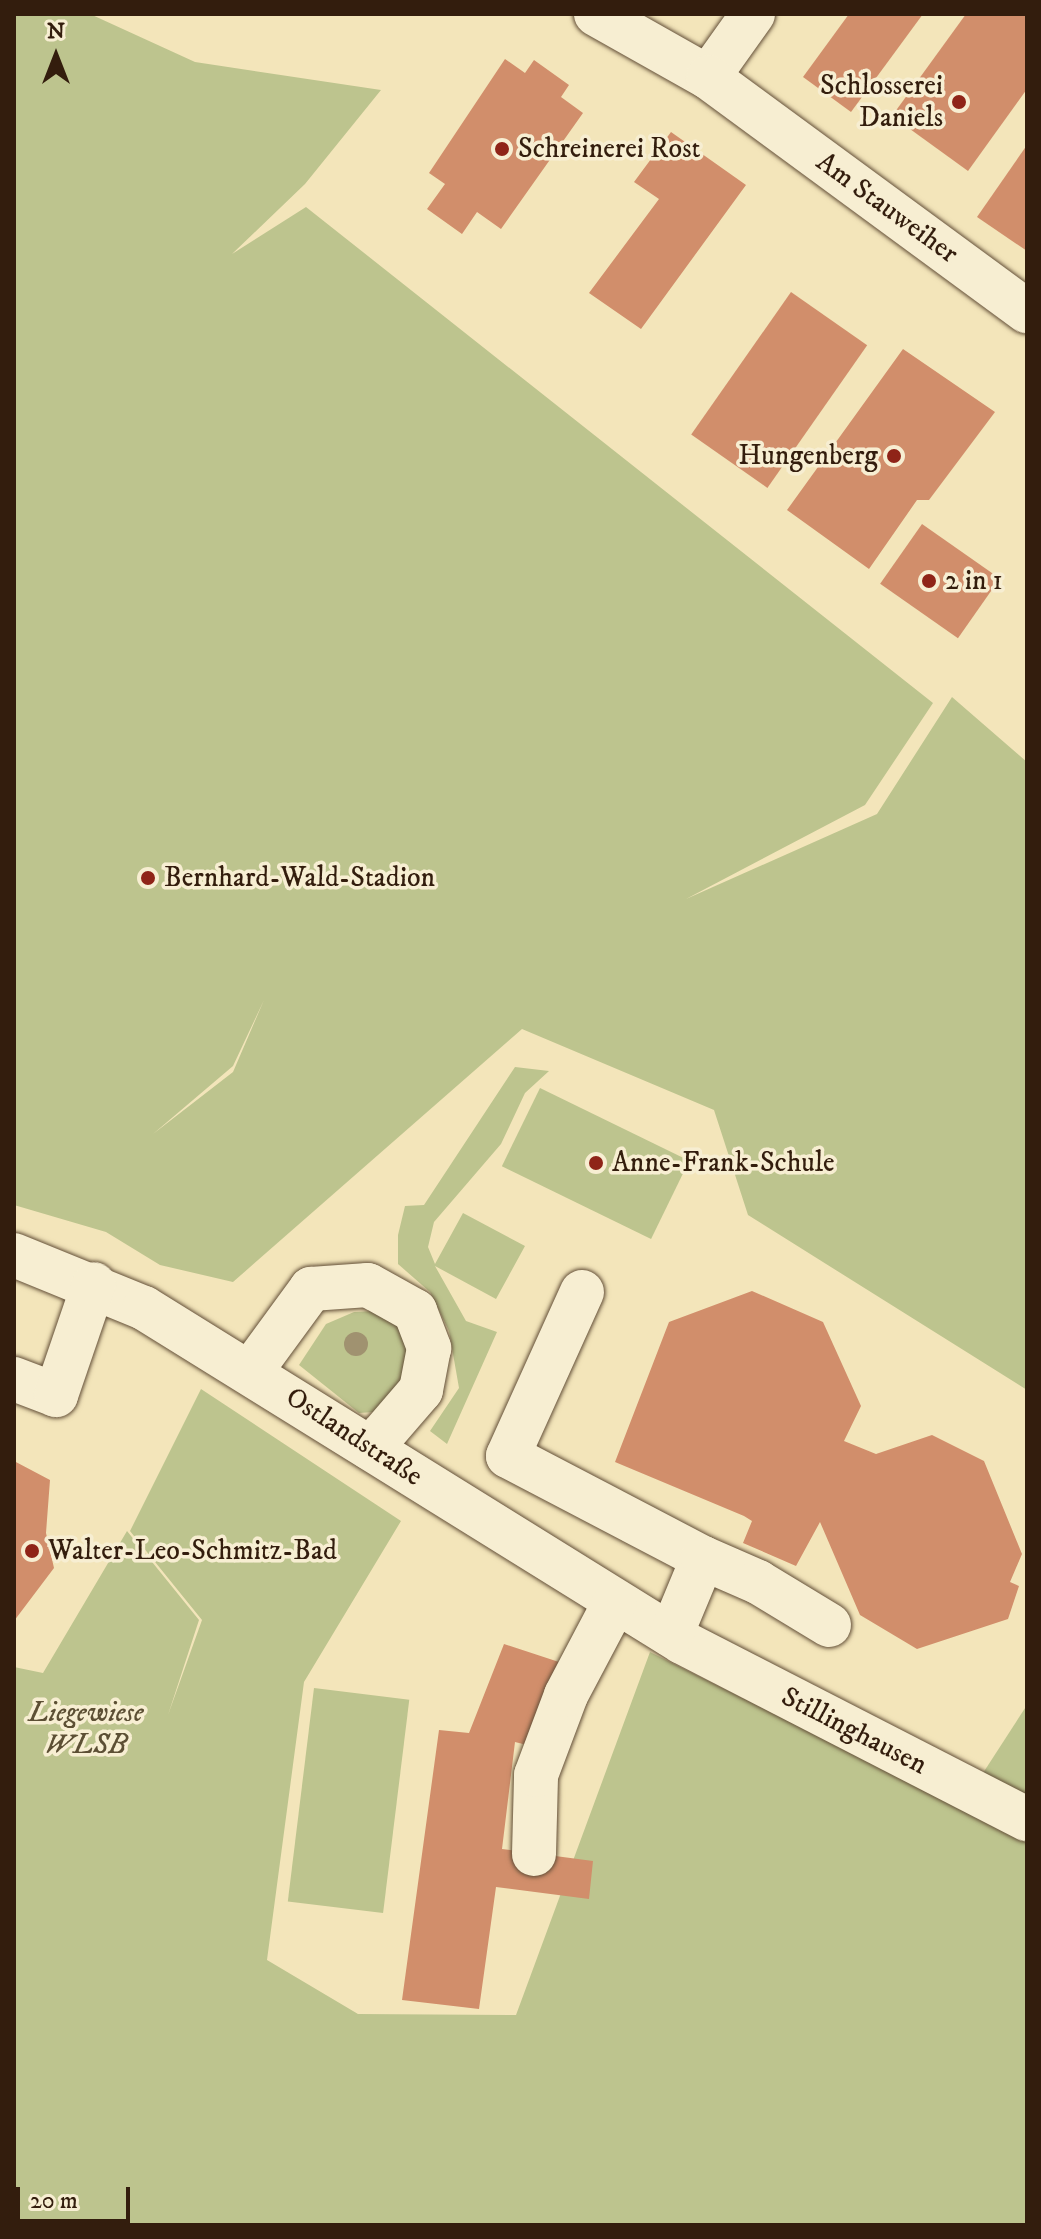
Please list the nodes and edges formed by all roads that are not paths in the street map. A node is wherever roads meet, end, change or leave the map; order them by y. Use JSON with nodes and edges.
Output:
{"nodes":[{"id":1,"x":596,"y":14,"type":"edge"},
{"id":2,"x":753,"y":14,"type":"edge"},
{"id":3,"x":708,"y":77,"type":"junction"},
{"id":4,"x":1027,"y":311,"type":"edge"},
{"id":5,"x":14,"y":1255,"type":"edge"},
{"id":6,"x":94,"y":1284,"type":"junction"},
{"id":7,"x":582,"y":1292,"type":"dead end"},
{"id":8,"x":251,"y":1371,"type":"junction"},
{"id":9,"x":14,"y":1379,"type":"edge"},
{"id":10,"x":371,"y":1448,"type":"junction"},
{"id":11,"x":508,"y":1456,"type":"junction"},
{"id":12,"x":468,"y":1511,"type":"junction"},
{"id":13,"x":703,"y":1558,"type":"junction"},
{"id":14,"x":615,"y":1602,"type":"junction"},
{"id":15,"x":829,"y":1625,"type":"dead end"},
{"id":16,"x":676,"y":1638,"type":"junction"},
{"id":17,"x":1027,"y":1819,"type":"edge"},
{"id":18,"x":534,"y":1854,"type":"dead end"}],
"edges":[{"from":1,"to":3,"type":"street","name":"Am Stauweiher"},
{"from":2,"to":3,"type":"street"},
{"from":3,"to":4,"type":"street","name":"Am Stauweiher"},
{"from":5,"to":6,"type":"street","name":"Ostlandstraße"},
{"from":6,"to":8,"type":"street","name":"Ostlandstraße"},
{"from":6,"to":9,"type":"street"},
{"from":7,"to":11,"type":"street"},
{"from":8,"to":10,"type":"street","name":"Ostlandstraße"},
{"from":8,"to":10,"type":"street"},
{"from":10,"to":12,"type":"street","name":"Ostlandstraße"},
{"from":11,"to":12,"type":"street"},
{"from":11,"to":13,"type":"street"},
{"from":12,"to":14,"type":"street","name":"Ostlandstraße"},
{"from":13,"to":15,"type":"street"},
{"from":13,"to":16,"type":"street"},
{"from":14,"to":16,"type":"street","name":"Ostlandstraße"},
{"from":14,"to":18,"type":"street"},
{"from":16,"to":17,"type":"street","name":"Stillinghausen"}]}
